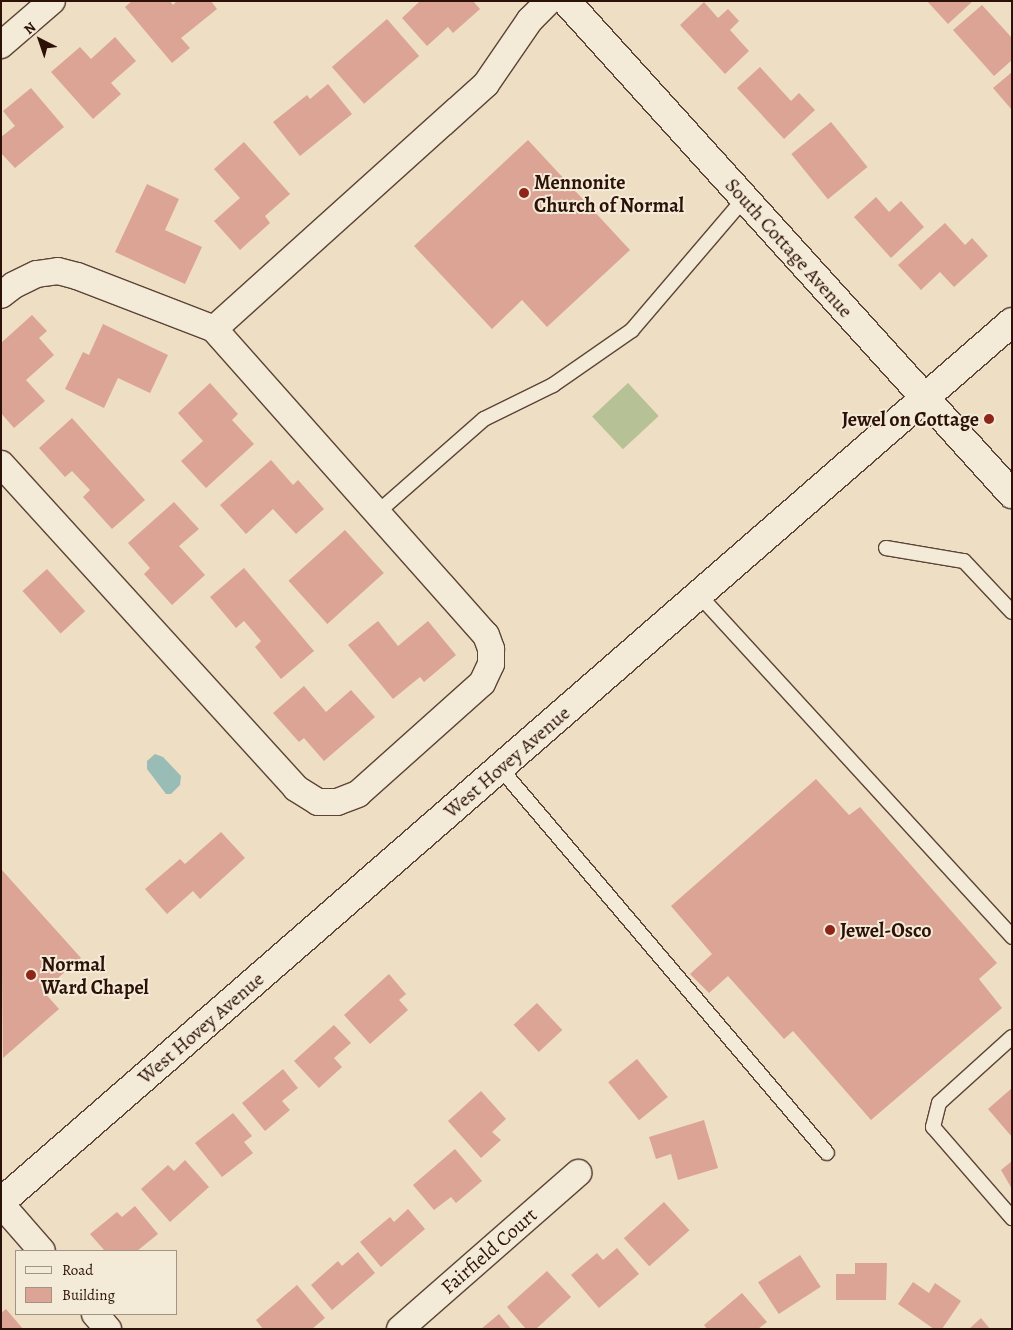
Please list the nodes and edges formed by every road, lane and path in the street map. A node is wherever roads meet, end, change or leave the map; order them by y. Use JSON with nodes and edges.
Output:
{"nodes":[{"id":1,"x":52,"y":1,"type":"edge"},
{"id":2,"x":549,"y":1,"type":"edge"},
{"id":3,"x":566,"y":1,"type":"edge"},
{"id":4,"x":1,"y":46,"type":"edge"},
{"id":5,"x":744,"y":199,"type":"junction"},
{"id":6,"x":1,"y":295,"type":"edge"},
{"id":7,"x":1012,"y":322,"type":"edge"},
{"id":8,"x":214,"y":329,"type":"junction"},
{"id":9,"x":925,"y":398,"type":"junction"},
{"id":10,"x":1,"y":464,"type":"edge"},
{"id":11,"x":1012,"y":494,"type":"edge"},
{"id":12,"x":378,"y":512,"type":"junction"},
{"id":13,"x":886,"y":548,"type":"dead end"},
{"id":14,"x":699,"y":595,"type":"junction"},
{"id":15,"x":1012,"y":612,"type":"edge"},
{"id":16,"x":500,"y":768,"type":"junction"},
{"id":17,"x":1012,"y":937,"type":"edge"},
{"id":18,"x":1012,"y":1037,"type":"edge"},
{"id":19,"x":827,"y":1154,"type":"dead end"},
{"id":20,"x":578,"y":1173,"type":"dead end"},
{"id":21,"x":1,"y":1203,"type":"edge"},
{"id":22,"x":1012,"y":1218,"type":"edge"},
{"id":23,"x":41,"y":1250,"type":"edge"},
{"id":24,"x":96,"y":1315,"type":"edge"},
{"id":25,"x":108,"y":1329,"type":"edge"},
{"id":26,"x":400,"y":1329,"type":"edge"}],
"edges":[{"from":1,"to":4,"type":"street"},
{"from":2,"to":8,"type":"street"},
{"from":3,"to":5,"type":"street","name":"South Cottage Avenue"},
{"from":5,"to":9,"type":"street","name":"South Cottage Avenue"},
{"from":5,"to":12,"type":"lane"},
{"from":6,"to":8,"type":"street"},
{"from":7,"to":9,"type":"street","name":"West Hovey Avenue"},
{"from":8,"to":12,"type":"street"},
{"from":9,"to":11,"type":"street","name":"South Cottage Avenue"},
{"from":9,"to":14,"type":"street","name":"West Hovey Avenue"},
{"from":10,"to":12,"type":"street"},
{"from":13,"to":15,"type":"lane"},
{"from":14,"to":16,"type":"street","name":"West Hovey Avenue"},
{"from":14,"to":17,"type":"lane"},
{"from":16,"to":19,"type":"lane"},
{"from":16,"to":21,"type":"street","name":"West Hovey Avenue"},
{"from":18,"to":22,"type":"lane"},
{"from":20,"to":26,"type":"street","name":"Fairfield Court"},
{"from":21,"to":23,"type":"street"},
{"from":24,"to":25,"type":"street"}]}
